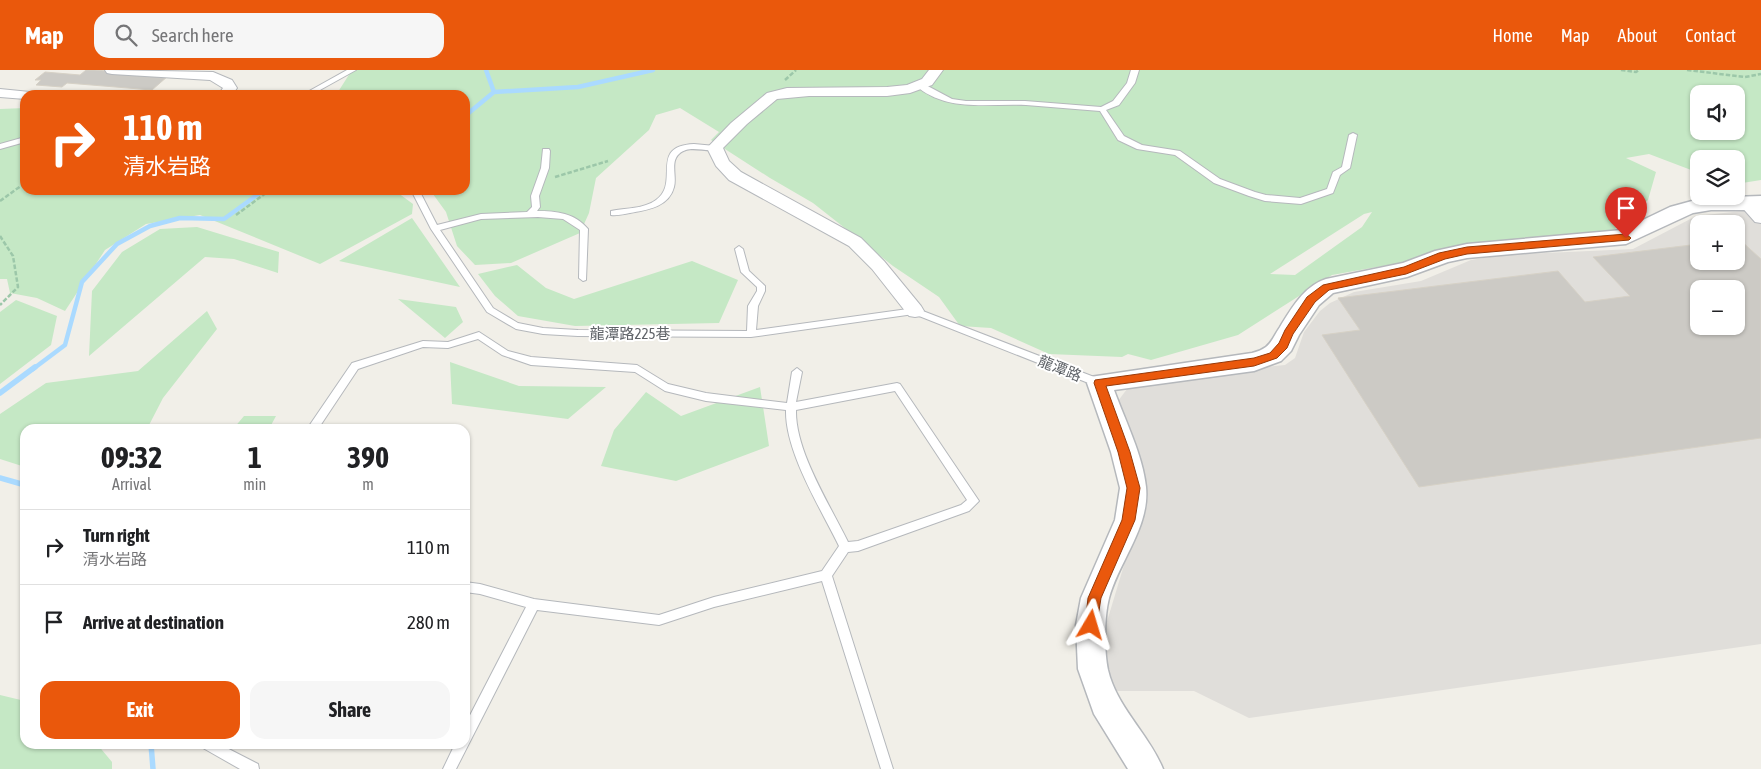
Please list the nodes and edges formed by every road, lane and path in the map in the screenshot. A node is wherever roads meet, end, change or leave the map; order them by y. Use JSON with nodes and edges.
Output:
{"nodes":[{"id":1,"x":112,"y":70,"type":"edge"},
{"id":2,"x":240,"y":70,"type":"edge"},
{"id":3,"x":352,"y":70,"type":"edge"},
{"id":4,"x":936,"y":70,"type":"edge"},
{"id":5,"x":1135,"y":70,"type":"edge"},
{"id":6,"x":1621,"y":70,"type":"edge"},
{"id":7,"x":1639,"y":70,"type":"edge"},
{"id":8,"x":1687,"y":70,"type":"edge"},
{"id":9,"x":1761,"y":74,"type":"edge"},
{"id":10,"x":919,"y":85,"type":"junction"},
{"id":11,"x":226,"y":89,"type":"edge"},
{"id":12,"x":315,"y":90,"type":"edge"},
{"id":13,"x":0,"y":93,"type":"edge"},
{"id":14,"x":20,"y":95,"type":"edge"},
{"id":15,"x":1102,"y":108,"type":"junction"},
{"id":16,"x":1353,"y":135,"type":"dead end"},
{"id":17,"x":20,"y":141,"type":"edge"},
{"id":18,"x":0,"y":147,"type":"edge"},
{"id":19,"x":715,"y":148,"type":"junction"},
{"id":20,"x":546,"y":151,"type":"dead end"},
{"id":21,"x":608,"y":161,"type":"dead end"},
{"id":22,"x":540,"y":181,"type":"junction"},
{"id":23,"x":20,"y":187,"type":"edge"},
{"id":24,"x":263,"y":195,"type":"edge"},
{"id":25,"x":418,"y":195,"type":"edge"},
{"id":26,"x":0,"y":201,"type":"edge"},
{"id":27,"x":1756,"y":208,"type":"edge"},
{"id":28,"x":614,"y":213,"type":"dead end"},
{"id":29,"x":530,"y":214,"type":"junction"},
{"id":30,"x":236,"y":215,"type":"dead end"},
{"id":31,"x":435,"y":229,"type":"junction"},
{"id":32,"x":0,"y":236,"type":"edge"},
{"id":33,"x":739,"y":249,"type":"dead end"},
{"id":34,"x":583,"y":278,"type":"dead end"},
{"id":35,"x":0,"y":305,"type":"edge"},
{"id":36,"x":915,"y":311,"type":"junction"},
{"id":37,"x":751,"y":334,"type":"junction"},
{"id":38,"x":796,"y":372,"type":"dead end"},
{"id":39,"x":1099,"y":383,"type":"junction"},
{"id":40,"x":792,"y":407,"type":"junction"},
{"id":41,"x":315,"y":424,"type":"edge"},
{"id":42,"x":845,"y":547,"type":"junction"},
{"id":43,"x":826,"y":574,"type":"junction"},
{"id":44,"x":470,"y":588,"type":"edge"},
{"id":45,"x":534,"y":604,"type":"junction"},
{"id":46,"x":470,"y":728,"type":"edge"},
{"id":47,"x":216,"y":749,"type":"edge"},
{"id":48,"x":460,"y":749,"type":"edge"},
{"id":49,"x":253,"y":769,"type":"edge"},
{"id":50,"x":450,"y":769,"type":"edge"},
{"id":51,"x":887,"y":769,"type":"edge"},
{"id":52,"x":1147,"y":769,"type":"edge"}],
"edges":[{"from":1,"to":11,"type":"street"},
{"from":2,"to":11,"type":"street"},
{"from":3,"to":12,"type":"lane"},
{"from":4,"to":10,"type":"street"},
{"from":5,"to":15,"type":"lane"},
{"from":6,"to":7,"type":"path"},
{"from":8,"to":9,"type":"path"},
{"from":10,"to":15,"type":"lane"},
{"from":10,"to":19,"type":"street"},
{"from":13,"to":14,"type":"street"},
{"from":15,"to":16,"type":"lane"},
{"from":17,"to":18,"type":"lane"},
{"from":19,"to":28,"type":"lane"},
{"from":19,"to":36,"type":"street"},
{"from":20,"to":22,"type":"lane"},
{"from":21,"to":22,"type":"path"},
{"from":22,"to":29,"type":"lane"},
{"from":23,"to":26,"type":"path"},
{"from":24,"to":30,"type":"path"},
{"from":25,"to":31,"type":"lane","name":"龍潭路225巷"},
{"from":27,"to":39,"type":"street"},
{"from":29,"to":31,"type":"lane"},
{"from":29,"to":34,"type":"lane"},
{"from":31,"to":37,"type":"lane","name":"龍潭路225巷"},
{"from":32,"to":35,"type":"path"},
{"from":33,"to":37,"type":"lane"},
{"from":36,"to":37,"type":"lane","name":"龍潭路225巷"},
{"from":36,"to":39,"type":"lane","name":"龍潭路"},
{"from":38,"to":40,"type":"lane"},
{"from":39,"to":52,"type":"street","name":"龍潭路"},
{"from":40,"to":41,"type":"lane"},
{"from":40,"to":42,"type":"lane"},
{"from":40,"to":42,"type":"lane"},
{"from":42,"to":43,"type":"lane"},
{"from":43,"to":45,"type":"lane"},
{"from":43,"to":51,"type":"lane"},
{"from":44,"to":45,"type":"lane"},
{"from":45,"to":46,"type":"lane"},
{"from":47,"to":49,"type":"lane"},
{"from":48,"to":50,"type":"lane"}]}
